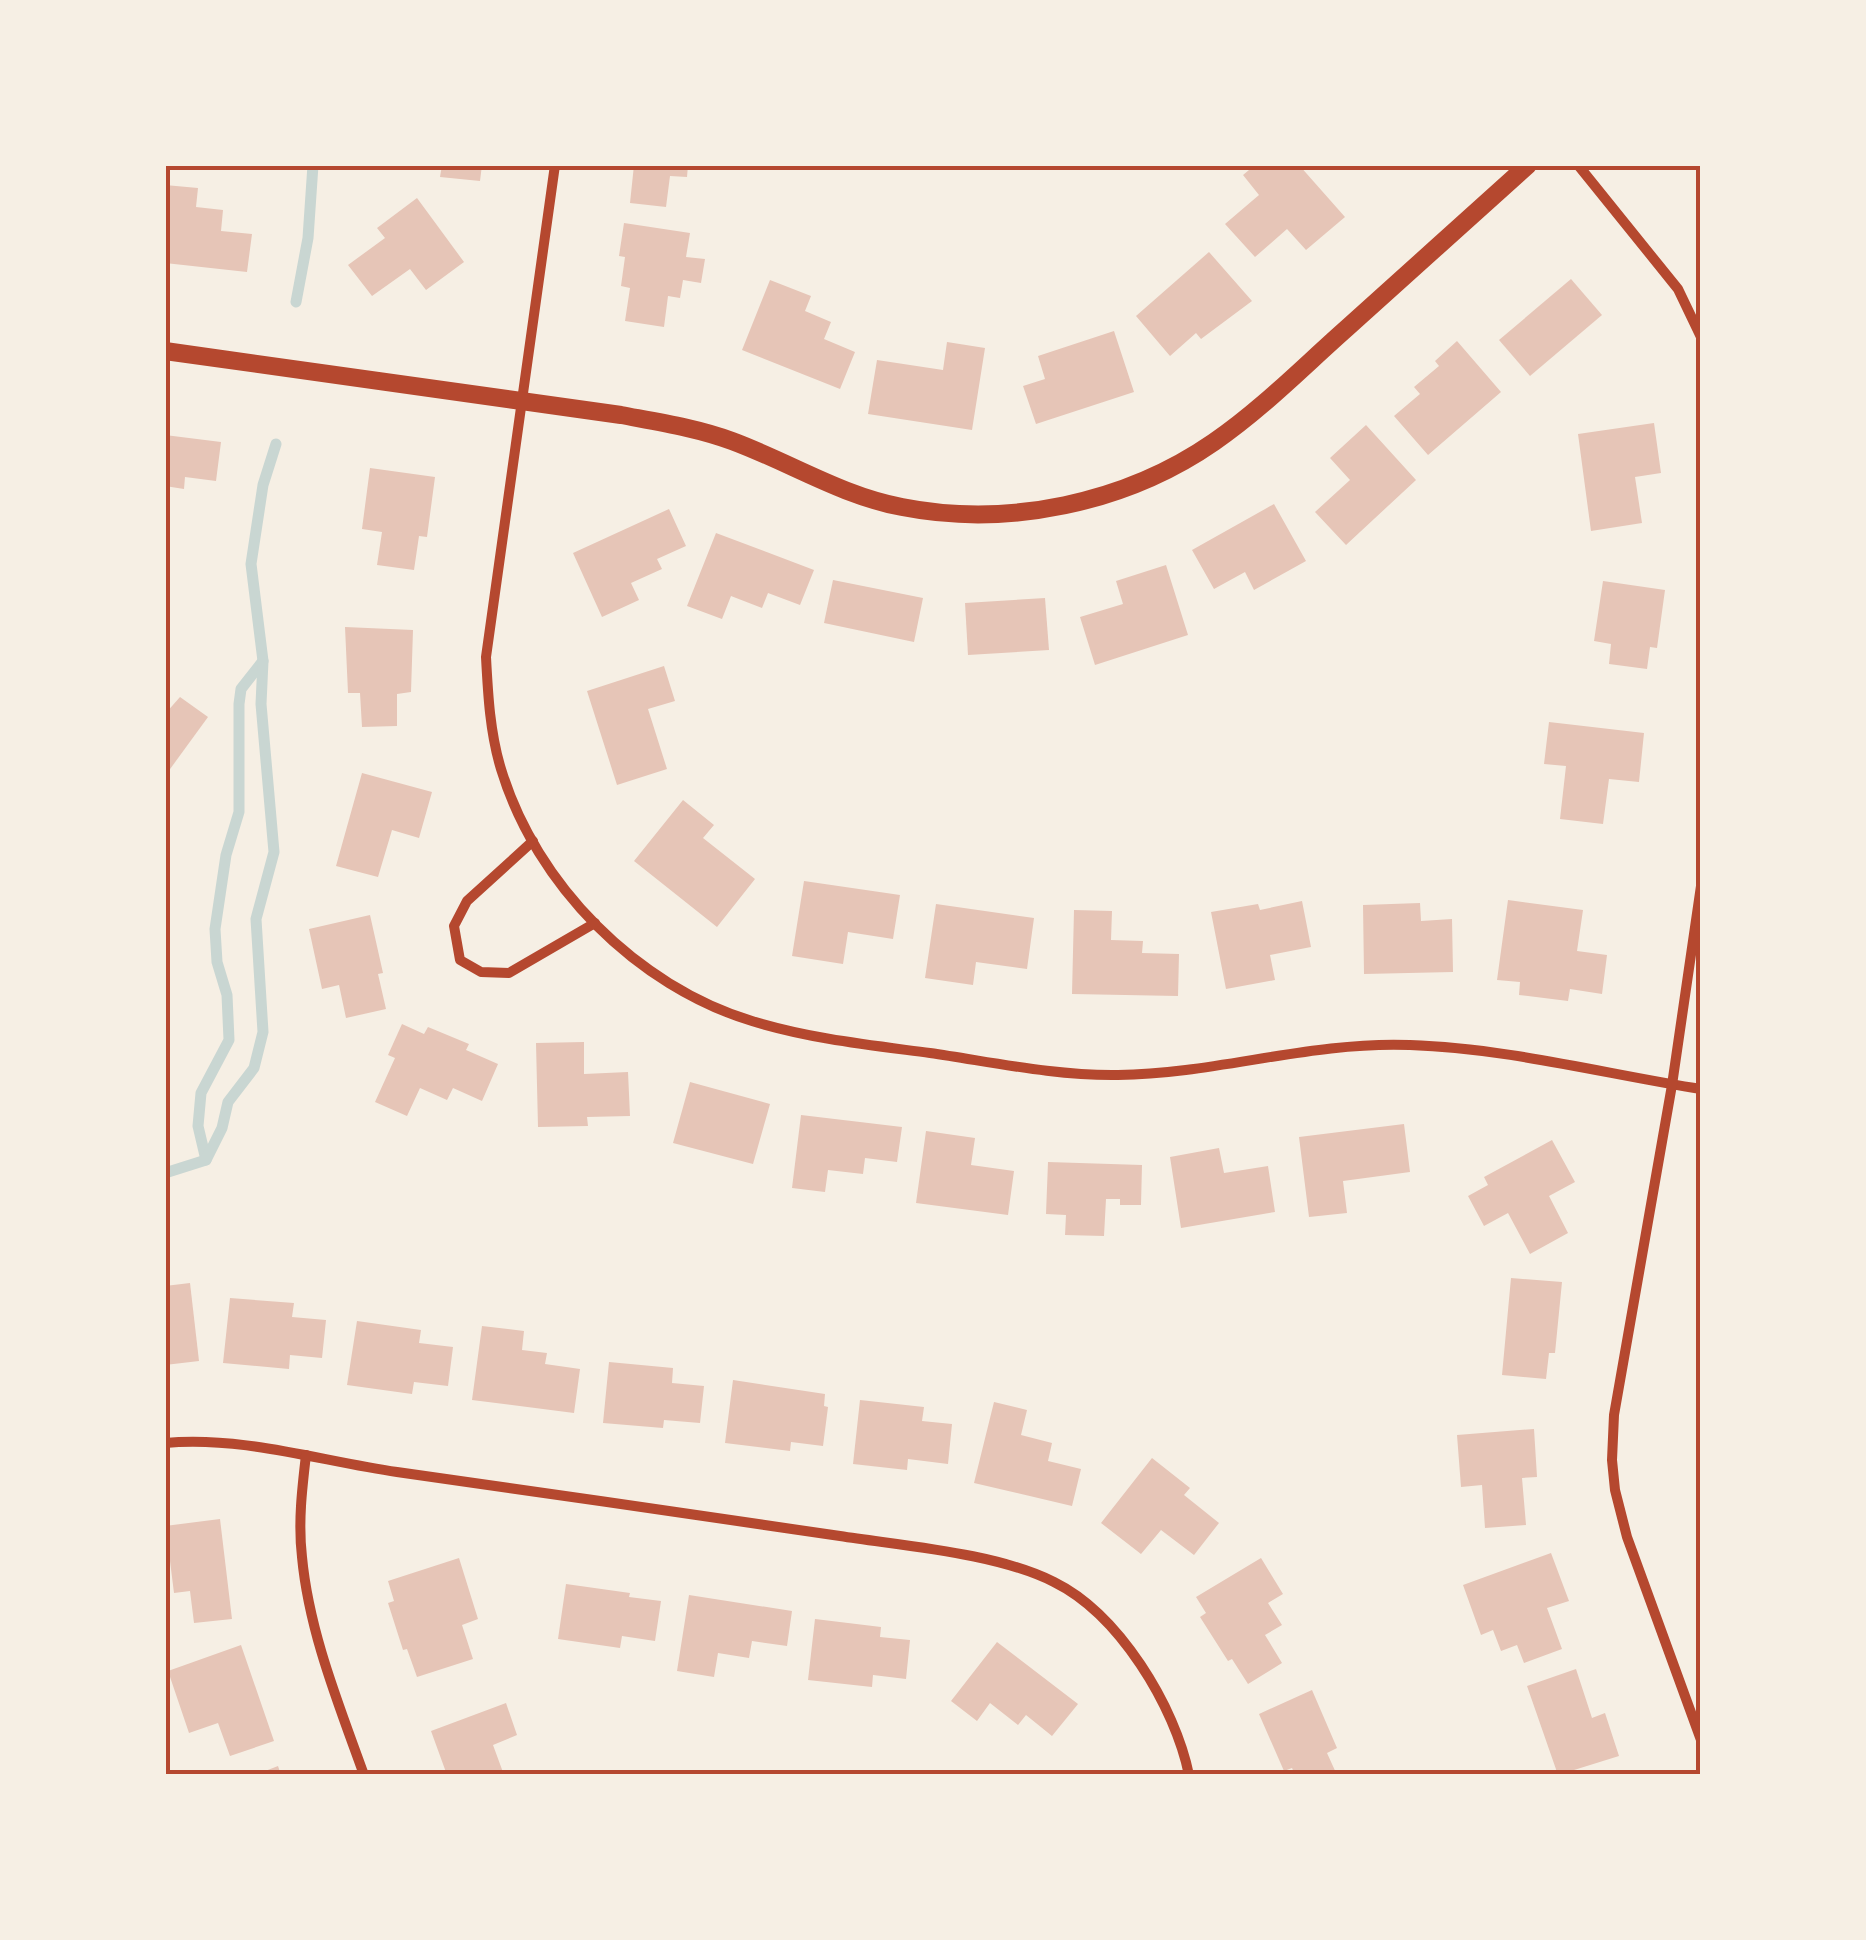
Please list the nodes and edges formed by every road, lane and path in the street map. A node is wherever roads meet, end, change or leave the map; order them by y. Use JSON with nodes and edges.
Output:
{"nodes":[{"id":1,"x":555,"y":165,"type":"edge"},
{"id":2,"x":1528,"y":165,"type":"edge"},
{"id":3,"x":1578,"y":165,"type":"edge"},
{"id":4,"x":1701,"y":337,"type":"edge"},
{"id":5,"x":165,"y":351,"type":"edge"},
{"id":6,"x":520,"y":400,"type":"junction"},
{"id":7,"x":533,"y":841,"type":"junction"},
{"id":8,"x":1701,"y":886,"type":"edge"},
{"id":9,"x":595,"y":922,"type":"junction"},
{"id":10,"x":1672,"y":1085,"type":"junction"},
{"id":11,"x":1701,"y":1089,"type":"edge"},
{"id":12,"x":165,"y":1443,"type":"edge"},
{"id":13,"x":306,"y":1456,"type":"junction"},
{"id":14,"x":1701,"y":1740,"type":"edge"},
{"id":15,"x":364,"y":1775,"type":"edge"},
{"id":16,"x":1189,"y":1775,"type":"edge"}],
"edges":[{"from":1,"to":6,"type":"street"},
{"from":2,"to":6,"type":"street"},
{"from":3,"to":4,"type":"street"},
{"from":5,"to":6,"type":"street"},
{"from":6,"to":7,"type":"street"},
{"from":7,"to":9,"type":"street"},
{"from":7,"to":9,"type":"street"},
{"from":8,"to":10,"type":"street"},
{"from":9,"to":10,"type":"street"},
{"from":10,"to":11,"type":"street"},
{"from":10,"to":14,"type":"street"},
{"from":12,"to":13,"type":"street"},
{"from":13,"to":15,"type":"street"},
{"from":13,"to":16,"type":"street"}]}
